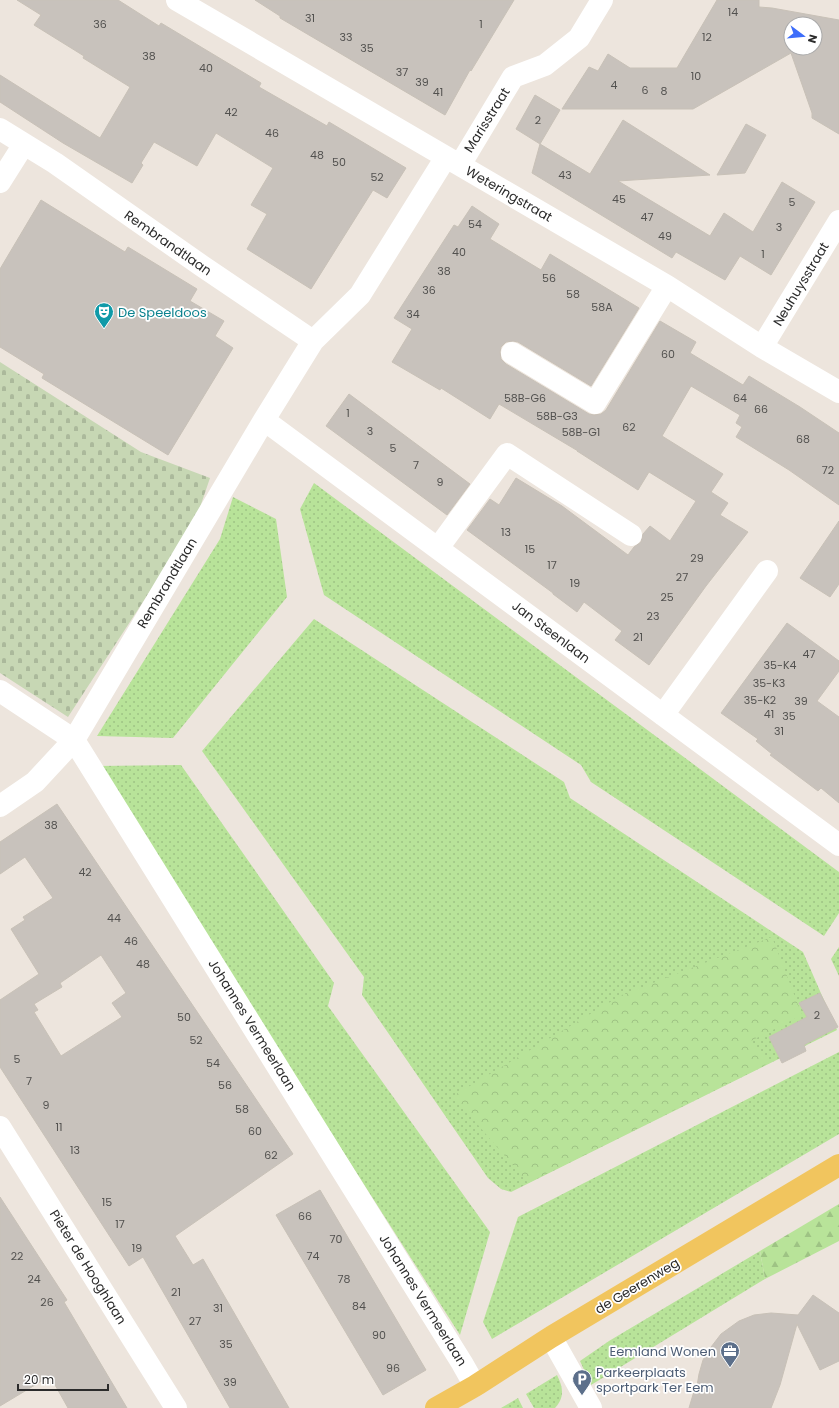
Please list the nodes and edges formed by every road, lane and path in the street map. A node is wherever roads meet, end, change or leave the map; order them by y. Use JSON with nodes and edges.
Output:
{"nodes":[{"id":1,"x":177,"y":0,"type":"edge"},
{"id":2,"x":602,"y":0,"type":"edge"},
{"id":3,"x":0,"y":129,"type":"edge"},
{"id":4,"x":24,"y":144,"type":"junction"},
{"id":5,"x":453,"y":161,"type":"junction"},
{"id":6,"x":0,"y":182,"type":"edge"},
{"id":7,"x":839,"y":221,"type":"edge"},
{"id":8,"x":667,"y":286,"type":"junction"},
{"id":9,"x":313,"y":341,"type":"junction"},
{"id":10,"x":762,"y":347,"type":"junction"},
{"id":11,"x":512,"y":353,"type":"dead end"},
{"id":12,"x":839,"y":392,"type":"edge"},
{"id":13,"x":264,"y":420,"type":"junction"},
{"id":14,"x":632,"y":535,"type":"dead end"},
{"id":15,"x":438,"y":548,"type":"junction"},
{"id":16,"x":767,"y":571,"type":"dead end"},
{"id":17,"x":0,"y":692,"type":"edge"},
{"id":18,"x":663,"y":715,"type":"junction"},
{"id":19,"x":74,"y":740,"type":"junction"},
{"id":20,"x":0,"y":806,"type":"edge"},
{"id":21,"x":839,"y":845,"type":"edge"},
{"id":22,"x":0,"y":1127,"type":"edge"},
{"id":23,"x":839,"y":1165,"type":"edge"},
{"id":24,"x":551,"y":1337,"type":"junction"},
{"id":25,"x":475,"y":1386,"type":"junction"},
{"id":26,"x":176,"y":1408,"type":"edge"},
{"id":27,"x":436,"y":1408,"type":"edge"},
{"id":28,"x":591,"y":1408,"type":"edge"}],
"edges":[{"from":1,"to":5,"type":"street","name":"Weteringstraat"},
{"from":2,"to":5,"type":"street","name":"Marisstraat"},
{"from":3,"to":4,"type":"street","name":"Rembrandtlaan"},
{"from":4,"to":6,"type":"street"},
{"from":4,"to":9,"type":"street","name":"Rembrandtlaan"},
{"from":5,"to":8,"type":"street","name":"Weteringstraat"},
{"from":5,"to":9,"type":"street","name":"Rembrandtlaan"},
{"from":7,"to":10,"type":"street","name":"Neuhuysstraat"},
{"from":8,"to":10,"type":"street","name":"Weteringstraat"},
{"from":8,"to":11,"type":"street"},
{"from":9,"to":13,"type":"street","name":"Rembrandtlaan"},
{"from":10,"to":12,"type":"street","name":"Weteringstraat"},
{"from":13,"to":15,"type":"street","name":"Jan Steenlaan"},
{"from":13,"to":19,"type":"street","name":"Rembrandtlaan"},
{"from":14,"to":15,"type":"street"},
{"from":15,"to":18,"type":"street","name":"Jan Steenlaan"},
{"from":16,"to":18,"type":"street"},
{"from":17,"to":19,"type":"street","name":"Johannes Vermeerlaan"},
{"from":18,"to":21,"type":"street","name":"Jan Steenlaan"},
{"from":19,"to":20,"type":"street","name":"Rembrandtlaan"},
{"from":19,"to":25,"type":"street","name":"Johannes Vermeerlaan"},
{"from":22,"to":26,"type":"street","name":"Pieter de Hooghlaan"},
{"from":23,"to":24,"type":"main road","name":"de Geerenweg"},
{"from":24,"to":25,"type":"main road","name":"de Geerenweg"},
{"from":24,"to":28,"type":"street"},
{"from":25,"to":27,"type":"main road","name":"de Geerenweg"}]}
